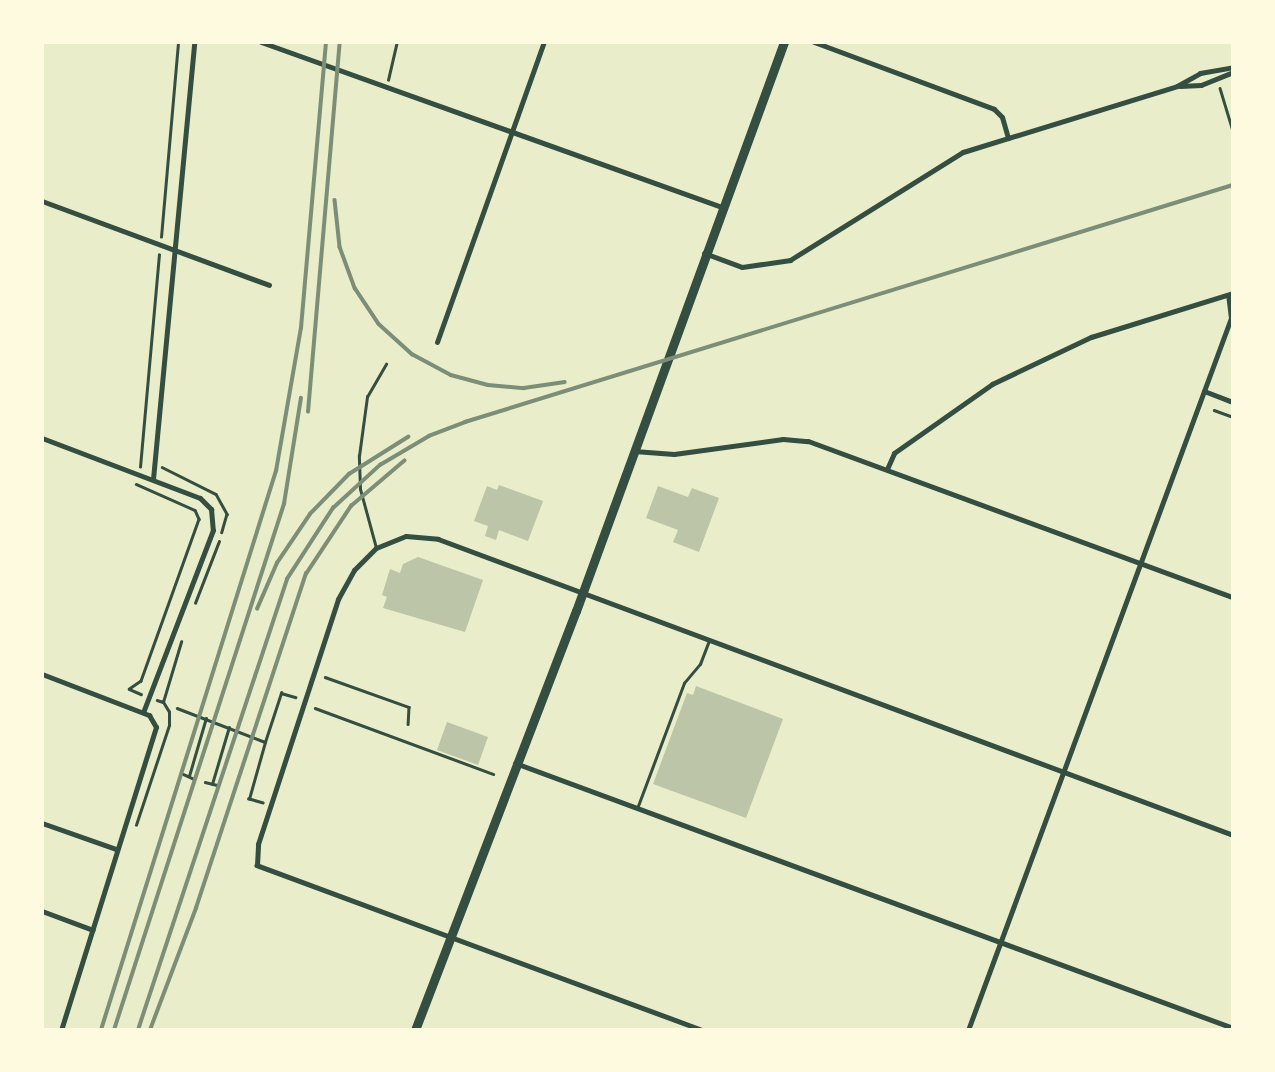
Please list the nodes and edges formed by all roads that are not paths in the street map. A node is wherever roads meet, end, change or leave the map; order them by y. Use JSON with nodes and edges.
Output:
{"nodes":[{"id":1,"x":194,"y":42,"type":"edge"},
{"id":2,"x":261,"y":42,"type":"edge"},
{"id":3,"x":544,"y":42,"type":"edge"},
{"id":4,"x":784,"y":42,"type":"edge"},
{"id":5,"x":814,"y":42,"type":"edge"},
{"id":6,"x":1233,"y":70,"type":"edge"},
{"id":7,"x":1177,"y":86,"type":"junction"},
{"id":8,"x":511,"y":132,"type":"junction"},
{"id":9,"x":1008,"y":138,"type":"junction"},
{"id":10,"x":42,"y":201,"type":"edge"},
{"id":11,"x":721,"y":207,"type":"junction"},
{"id":12,"x":175,"y":250,"type":"junction"},
{"id":13,"x":704,"y":253,"type":"junction"},
{"id":14,"x":270,"y":285,"type":"dead end"},
{"id":15,"x":1230,"y":294,"type":"edge"},
{"id":16,"x":437,"y":342,"type":"dead end"},
{"id":17,"x":386,"y":364,"type":"dead end"},
{"id":18,"x":1204,"y":391,"type":"junction"},
{"id":19,"x":1233,"y":402,"type":"edge"},
{"id":20,"x":42,"y":438,"type":"edge"},
{"id":21,"x":634,"y":451,"type":"junction"},
{"id":22,"x":887,"y":469,"type":"junction"},
{"id":23,"x":153,"y":479,"type":"junction"},
{"id":24,"x":376,"y":548,"type":"junction"},
{"id":25,"x":1140,"y":563,"type":"junction"},
{"id":26,"x":582,"y":593,"type":"junction"},
{"id":27,"x":1233,"y":597,"type":"edge"},
{"id":28,"x":709,"y":640,"type":"junction"},
{"id":29,"x":42,"y":674,"type":"edge"},
{"id":30,"x":143,"y":712,"type":"junction"},
{"id":31,"x":515,"y":764,"type":"junction"},
{"id":32,"x":1064,"y":771,"type":"junction"},
{"id":33,"x":637,"y":809,"type":"junction"},
{"id":34,"x":42,"y":823,"type":"edge"},
{"id":35,"x":1233,"y":835,"type":"edge"},
{"id":36,"x":117,"y":849,"type":"junction"},
{"id":37,"x":42,"y":911,"type":"edge"},
{"id":38,"x":93,"y":930,"type":"junction"},
{"id":39,"x":450,"y":938,"type":"junction"},
{"id":40,"x":1001,"y":941,"type":"junction"},
{"id":41,"x":1233,"y":1028,"type":"edge"},
{"id":42,"x":61,"y":1030,"type":"edge"},
{"id":43,"x":415,"y":1030,"type":"edge"},
{"id":44,"x":702,"y":1030,"type":"edge"},
{"id":45,"x":968,"y":1030,"type":"edge"}],
"edges":[{"from":1,"to":12,"type":"street"},
{"from":2,"to":8,"type":"street"},
{"from":3,"to":8,"type":"street"},
{"from":4,"to":11,"type":"main road"},
{"from":5,"to":9,"type":"street"},
{"from":6,"to":7,"type":"street"},
{"from":6,"to":7,"type":"street"},
{"from":7,"to":9,"type":"street"},
{"from":8,"to":11,"type":"street"},
{"from":8,"to":16,"type":"street"},
{"from":9,"to":13,"type":"street"},
{"from":10,"to":12,"type":"street"},
{"from":11,"to":13,"type":"main road"},
{"from":12,"to":14,"type":"street"},
{"from":12,"to":23,"type":"street"},
{"from":13,"to":21,"type":"main road"},
{"from":15,"to":18,"type":"street"},
{"from":15,"to":22,"type":"street"},
{"from":17,"to":24,"type":"lane"},
{"from":18,"to":19,"type":"street"},
{"from":18,"to":25,"type":"street"},
{"from":20,"to":23,"type":"street"},
{"from":21,"to":22,"type":"street"},
{"from":21,"to":26,"type":"main road"},
{"from":22,"to":25,"type":"street"},
{"from":23,"to":30,"type":"street"},
{"from":24,"to":26,"type":"street"},
{"from":24,"to":39,"type":"street"},
{"from":25,"to":27,"type":"street"},
{"from":25,"to":32,"type":"street"},
{"from":26,"to":28,"type":"street"},
{"from":26,"to":31,"type":"main road"},
{"from":28,"to":32,"type":"street"},
{"from":28,"to":33,"type":"lane"},
{"from":29,"to":30,"type":"street"},
{"from":30,"to":36,"type":"street"},
{"from":31,"to":33,"type":"street"},
{"from":31,"to":39,"type":"main road"},
{"from":32,"to":35,"type":"street"},
{"from":32,"to":40,"type":"street"},
{"from":33,"to":40,"type":"street"},
{"from":34,"to":36,"type":"street"},
{"from":36,"to":38,"type":"street"},
{"from":37,"to":38,"type":"street"},
{"from":38,"to":42,"type":"street"},
{"from":39,"to":43,"type":"main road"},
{"from":39,"to":44,"type":"street"},
{"from":40,"to":41,"type":"street"},
{"from":40,"to":45,"type":"street"}]}
